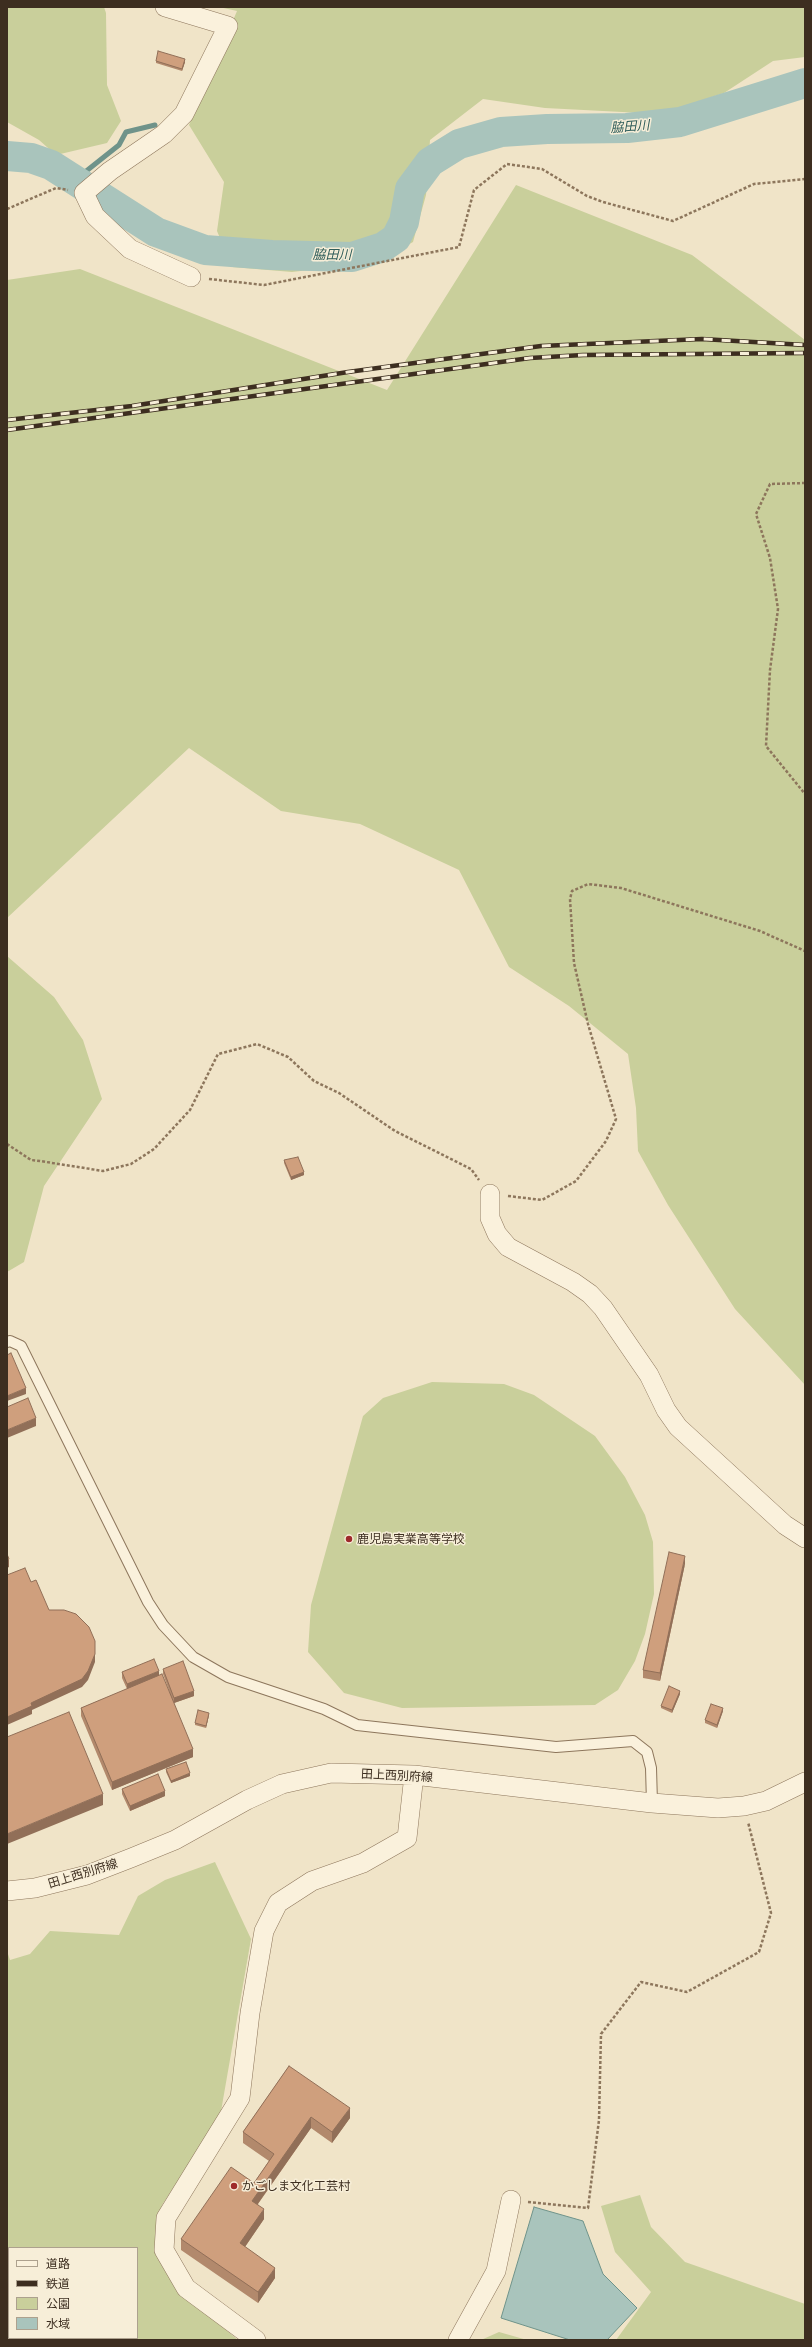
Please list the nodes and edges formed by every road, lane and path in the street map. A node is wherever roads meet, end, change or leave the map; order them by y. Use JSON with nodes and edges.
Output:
{"nodes":[{"id":1,"x":165,"y":7,"type":"edge"},
{"id":2,"x":805,"y":179,"type":"edge"},
{"id":3,"x":84,"y":193,"type":"junction"},
{"id":4,"x":7,"y":209,"type":"edge"},
{"id":5,"x":191,"y":277,"type":"joint"},
{"id":6,"x":805,"y":483,"type":"edge"},
{"id":7,"x":805,"y":794,"type":"edge"},
{"id":8,"x":805,"y":950,"type":"edge"},
{"id":9,"x":7,"y":1144,"type":"edge"},
{"id":10,"x":490,"y":1194,"type":"junction"},
{"id":11,"x":7,"y":1342,"type":"edge"},
{"id":12,"x":805,"y":1538,"type":"edge"},
{"id":13,"x":414,"y":1775,"type":"junction"},
{"id":14,"x":805,"y":1782,"type":"edge"},
{"id":15,"x":652,"y":1803,"type":"junction"},
{"id":16,"x":744,"y":1806,"type":"junction"},
{"id":17,"x":7,"y":1891,"type":"edge"},
{"id":18,"x":511,"y":2200,"type":"joint"},
{"id":19,"x":256,"y":2340,"type":"edge"},
{"id":20,"x":458,"y":2340,"type":"edge"}],
"edges":[{"from":1,"to":3,"type":"street"},
{"from":2,"to":5,"type":"path"},
{"from":3,"to":4,"type":"path"},
{"from":3,"to":5,"type":"street"},
{"from":6,"to":7,"type":"path"},
{"from":8,"to":10,"type":"path"},
{"from":9,"to":10,"type":"path"},
{"from":10,"to":12,"type":"street"},
{"from":11,"to":15,"type":"lane"},
{"from":13,"to":15,"type":"street","name":"田上西別府線"},
{"from":13,"to":17,"type":"street","name":"田上西別府線"},
{"from":13,"to":19,"type":"street"},
{"from":14,"to":16,"type":"street","name":"田上西別府線"},
{"from":15,"to":16,"type":"street","name":"田上西別府線"},
{"from":16,"to":18,"type":"path"},
{"from":18,"to":20,"type":"street"}]}
